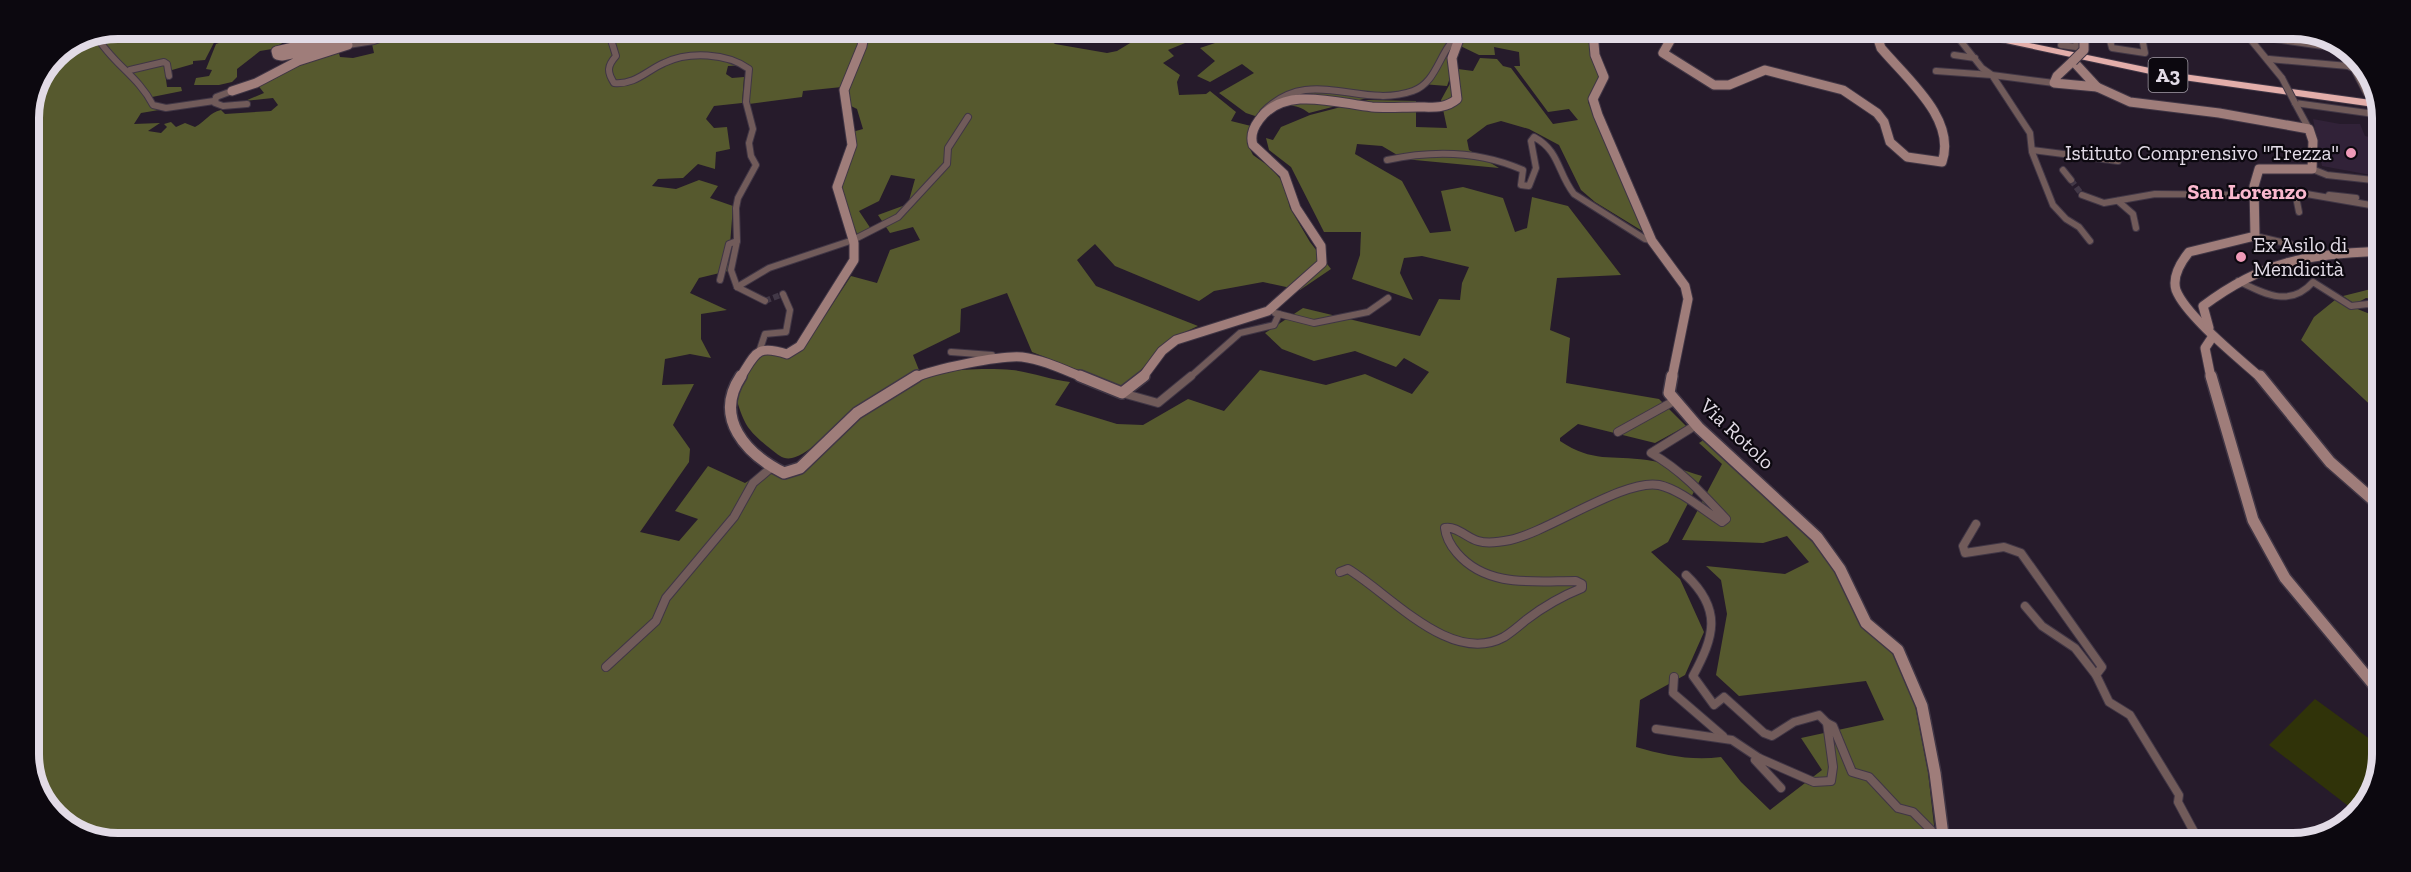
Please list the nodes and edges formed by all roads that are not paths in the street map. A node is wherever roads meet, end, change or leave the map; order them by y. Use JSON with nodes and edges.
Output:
{"nodes":[{"id":1,"x":322,"y":39,"type":"edge"},
{"id":2,"x":380,"y":39,"type":"edge"},
{"id":3,"x":611,"y":39,"type":"edge"},
{"id":4,"x":864,"y":39,"type":"edge"},
{"id":5,"x":1454,"y":39,"type":"edge"},
{"id":6,"x":1457,"y":39,"type":"edge"},
{"id":7,"x":1594,"y":39,"type":"edge"},
{"id":8,"x":1671,"y":39,"type":"edge"},
{"id":9,"x":1880,"y":39,"type":"edge"},
{"id":10,"x":1962,"y":39,"type":"edge"},
{"id":11,"x":1984,"y":39,"type":"edge"},
{"id":12,"x":2012,"y":39,"type":"edge"},
{"id":13,"x":2079,"y":39,"type":"edge"},
{"id":14,"x":2083,"y":39,"type":"edge"},
{"id":15,"x":2109,"y":39,"type":"edge"},
{"id":16,"x":2143,"y":39,"type":"edge"},
{"id":17,"x":2248,"y":39,"type":"edge"},
{"id":18,"x":2276,"y":39,"type":"edge"},
{"id":19,"x":100,"y":42,"type":"edge"},
{"id":20,"x":348,"y":45,"type":"junction"},
{"id":21,"x":2061,"y":45,"type":"dead end"},
{"id":22,"x":2329,"y":47,"type":"edge"},
{"id":23,"x":1954,"y":55,"type":"dead end"},
{"id":24,"x":1977,"y":58,"type":"junction"},
{"id":25,"x":2269,"y":59,"type":"junction"},
{"id":26,"x":2347,"y":60,"type":"edge"},
{"id":27,"x":2073,"y":61,"type":"junction"},
{"id":28,"x":2348,"y":66,"type":"junction"},
{"id":29,"x":130,"y":70,"type":"junction"},
{"id":30,"x":1936,"y":70,"type":"dead end"},
{"id":31,"x":1992,"y":75,"type":"junction"},
{"id":32,"x":170,"y":76,"type":"dead end"},
{"id":33,"x":2056,"y":79,"type":"junction"},
{"id":34,"x":2097,"y":87,"type":"junction"},
{"id":35,"x":229,"y":92,"type":"joint"},
{"id":36,"x":2367,"y":94,"type":"dead end"},
{"id":37,"x":2369,"y":99,"type":"edge"},
{"id":38,"x":214,"y":101,"type":"junction"},
{"id":39,"x":2295,"y":103,"type":"junction"},
{"id":40,"x":247,"y":104,"type":"dead end"},
{"id":41,"x":2370,"y":104,"type":"edge"},
{"id":42,"x":2372,"y":114,"type":"edge"},
{"id":43,"x":1262,"y":116,"type":"junction"},
{"id":44,"x":968,"y":117,"type":"dead end"},
{"id":45,"x":2309,"y":129,"type":"junction"},
{"id":46,"x":2032,"y":150,"type":"junction"},
{"id":47,"x":1388,"y":160,"type":"dead end"},
{"id":48,"x":2118,"y":161,"type":"dead end"},
{"id":49,"x":2312,"y":169,"type":"junction"},
{"id":50,"x":2063,"y":170,"type":"dead end"},
{"id":51,"x":2071,"y":180,"type":"tunnel mouth"},
{"id":52,"x":2372,"y":180,"type":"edge"},
{"id":53,"x":2082,"y":195,"type":"tunnel mouth"},
{"id":54,"x":2252,"y":195,"type":"junction"},
{"id":55,"x":2118,"y":201,"type":"junction"},
{"id":56,"x":2372,"y":204,"type":"edge"},
{"id":57,"x":2299,"y":212,"type":"dead end"},
{"id":58,"x":2136,"y":228,"type":"dead end"},
{"id":59,"x":2255,"y":236,"type":"junction"},
{"id":60,"x":853,"y":240,"type":"junction"},
{"id":61,"x":1652,"y":240,"type":"junction"},
{"id":62,"x":737,"y":241,"type":"junction"},
{"id":63,"x":2090,"y":241,"type":"dead end"},
{"id":64,"x":2290,"y":244,"type":"dead end"},
{"id":65,"x":2372,"y":252,"type":"edge"},
{"id":66,"x":720,"y":280,"type":"dead end"},
{"id":67,"x":2238,"y":281,"type":"junction"},
{"id":68,"x":737,"y":287,"type":"junction"},
{"id":69,"x":783,"y":294,"type":"dead end"},
{"id":70,"x":1388,"y":298,"type":"dead end"},
{"id":71,"x":765,"y":301,"type":"dead end"},
{"id":72,"x":2372,"y":306,"type":"edge"},
{"id":73,"x":1267,"y":311,"type":"junction"},
{"id":74,"x":1279,"y":314,"type":"junction"},
{"id":75,"x":2212,"y":336,"type":"junction"},
{"id":76,"x":760,"y":349,"type":"junction"},
{"id":77,"x":951,"y":352,"type":"dead end"},
{"id":78,"x":1020,"y":357,"type":"junction"},
{"id":79,"x":1122,"y":393,"type":"junction"},
{"id":80,"x":1674,"y":401,"type":"junction"},
{"id":81,"x":1696,"y":425,"type":"junction"},
{"id":82,"x":1618,"y":432,"type":"dead end"},
{"id":83,"x":772,"y":467,"type":"junction"},
{"id":84,"x":2372,"y":499,"type":"edge"},
{"id":85,"x":1976,"y":524,"type":"dead end"},
{"id":86,"x":1340,"y":572,"type":"dead end"},
{"id":87,"x":1686,"y":575,"type":"dead end"},
{"id":88,"x":2025,"y":606,"type":"dead end"},
{"id":89,"x":606,"y":667,"type":"dead end"},
{"id":90,"x":2096,"y":675,"type":"junction"},
{"id":91,"x":1674,"y":677,"type":"dead end"},
{"id":92,"x":2372,"y":683,"type":"edge"},
{"id":93,"x":1827,"y":723,"type":"junction"},
{"id":94,"x":1656,"y":729,"type":"dead end"},
{"id":95,"x":1726,"y":739,"type":"junction"},
{"id":96,"x":1759,"y":758,"type":"junction"},
{"id":97,"x":1781,"y":788,"type":"dead end"},
{"id":98,"x":1932,"y":833,"type":"edge"},
{"id":99,"x":1943,"y":833,"type":"edge"},
{"id":100,"x":2195,"y":833,"type":"edge"}],
"edges":[{"from":1,"to":20,"type":"street"},
{"from":2,"to":20,"type":"street"},
{"from":3,"to":62,"type":"street"},
{"from":4,"to":60,"type":"street"},
{"from":5,"to":43,"type":"street"},
{"from":6,"to":43,"type":"street"},
{"from":7,"to":61,"type":"street","name":"Via Rotolo"},
{"from":8,"to":9,"type":"street"},
{"from":10,"to":24,"type":"street"},
{"from":11,"to":41,"type":"highway","number":"A3"},
{"from":12,"to":37,"type":"highway","number":"A3"},
{"from":13,"to":21,"type":"street"},
{"from":14,"to":27,"type":"street","bridge":true},
{"from":15,"to":16,"type":"street"},
{"from":17,"to":25,"type":"street"},
{"from":18,"to":22,"type":"street"},
{"from":19,"to":29,"type":"street"},
{"from":20,"to":35,"type":"street"},
{"from":23,"to":24,"type":"street"},
{"from":24,"to":31,"type":"street"},
{"from":25,"to":28,"type":"street"},
{"from":25,"to":39,"type":"street","bridge":true},
{"from":26,"to":28,"type":"street"},
{"from":27,"to":33,"type":"street"},
{"from":27,"to":34,"type":"street"},
{"from":28,"to":36,"type":"street"},
{"from":29,"to":32,"type":"street"},
{"from":29,"to":38,"type":"street"},
{"from":30,"to":31,"type":"street"},
{"from":31,"to":33,"type":"street"},
{"from":31,"to":46,"type":"street"},
{"from":33,"to":34,"type":"street"},
{"from":34,"to":45,"type":"street"},
{"from":35,"to":38,"type":"street"},
{"from":38,"to":40,"type":"street"},
{"from":39,"to":42,"type":"street"},
{"from":39,"to":45,"type":"street"},
{"from":43,"to":73,"type":"street"},
{"from":44,"to":60,"type":"street"},
{"from":45,"to":49,"type":"street"},
{"from":46,"to":48,"type":"street"},
{"from":46,"to":63,"type":"street"},
{"from":47,"to":61,"type":"street"},
{"from":49,"to":52,"type":"street"},
{"from":49,"to":54,"type":"street"},
{"from":50,"to":51,"type":"street"},
{"from":53,"to":55,"type":"street"},
{"from":54,"to":55,"type":"street"},
{"from":54,"to":59,"type":"street"},
{"from":55,"to":58,"type":"street"},
{"from":56,"to":57,"type":"street"},
{"from":59,"to":64,"type":"street"},
{"from":59,"to":75,"type":"street"},
{"from":60,"to":68,"type":"street"},
{"from":60,"to":76,"type":"street"},
{"from":61,"to":80,"type":"street","name":"Via Rotolo"},
{"from":62,"to":66,"type":"street"},
{"from":62,"to":68,"type":"street"},
{"from":65,"to":67,"type":"street"},
{"from":67,"to":72,"type":"street"},
{"from":67,"to":75,"type":"street"},
{"from":68,"to":71,"type":"street"},
{"from":69,"to":76,"type":"street"},
{"from":70,"to":74,"type":"street"},
{"from":73,"to":74,"type":"street"},
{"from":73,"to":79,"type":"street"},
{"from":74,"to":79,"type":"street"},
{"from":75,"to":84,"type":"street"},
{"from":75,"to":92,"type":"street"},
{"from":76,"to":83,"type":"street"},
{"from":77,"to":78,"type":"street"},
{"from":78,"to":79,"type":"street"},
{"from":78,"to":83,"type":"street"},
{"from":80,"to":81,"type":"street","name":"Via Rotolo"},
{"from":80,"to":82,"type":"street"},
{"from":81,"to":86,"type":"street"},
{"from":81,"to":99,"type":"street","name":"Via Rotolo"},
{"from":83,"to":89,"type":"street"},
{"from":85,"to":90,"type":"street"},
{"from":87,"to":93,"type":"street"},
{"from":88,"to":90,"type":"street"},
{"from":90,"to":100,"type":"street"},
{"from":91,"to":95,"type":"street"},
{"from":93,"to":96,"type":"street"},
{"from":93,"to":98,"type":"street"},
{"from":94,"to":95,"type":"street"},
{"from":95,"to":96,"type":"street"},
{"from":96,"to":97,"type":"street"}]}
